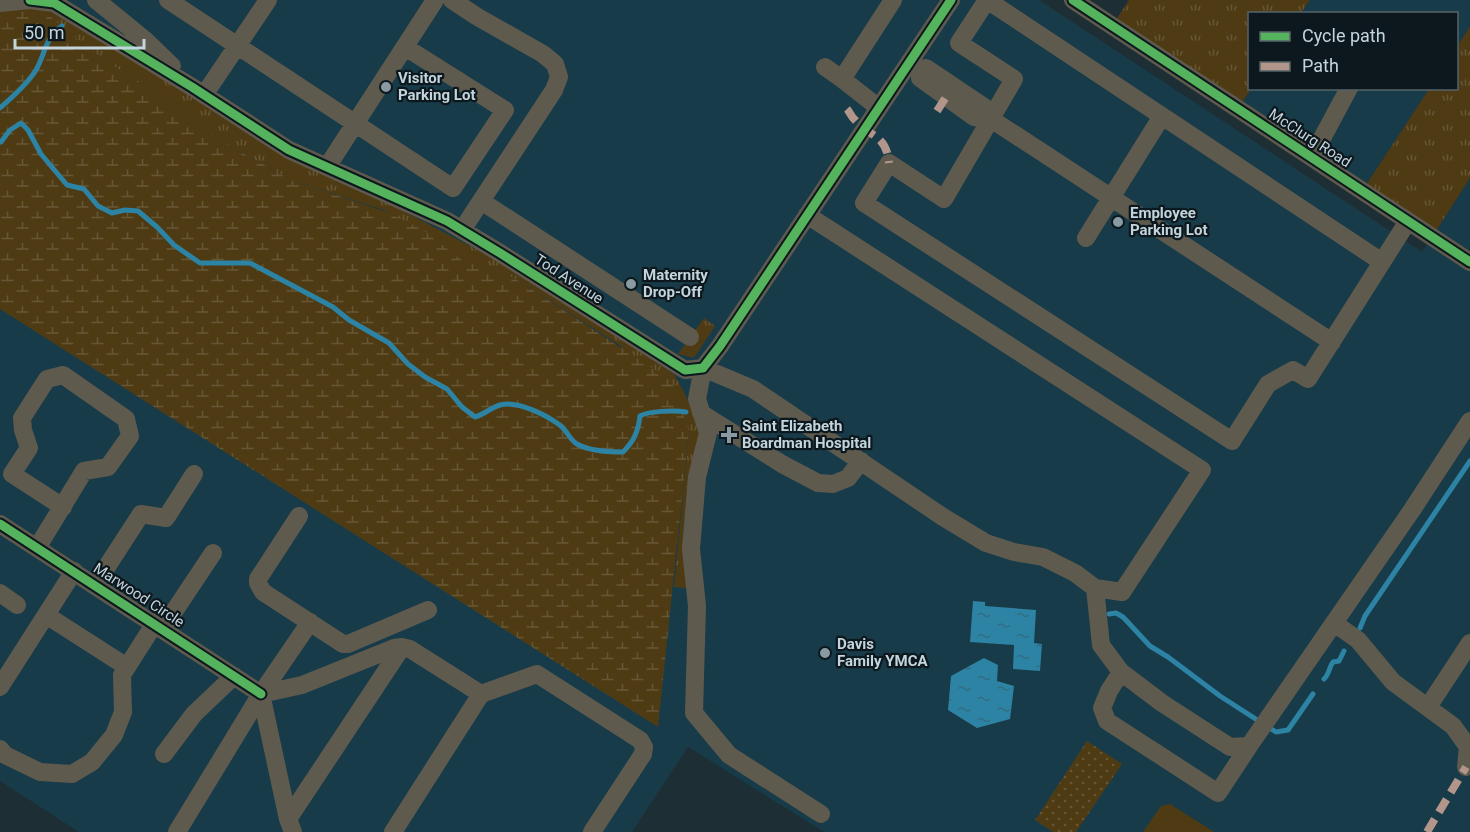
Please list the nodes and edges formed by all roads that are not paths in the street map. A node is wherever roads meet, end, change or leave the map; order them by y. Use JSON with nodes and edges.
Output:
{"nodes":[{"id":1,"x":30,"y":0,"type":"edge"},
{"id":2,"x":96,"y":0,"type":"edge"},
{"id":3,"x":168,"y":0,"type":"edge"},
{"id":4,"x":268,"y":0,"type":"edge"},
{"id":5,"x":435,"y":0,"type":"edge"},
{"id":6,"x":452,"y":0,"type":"edge"},
{"id":7,"x":893,"y":0,"type":"edge"},
{"id":8,"x":1072,"y":0,"type":"edge"},
{"id":9,"x":949,"y":1,"type":"edge"},
{"id":10,"x":0,"y":3,"type":"edge"},
{"id":11,"x":238,"y":45,"type":"junction"},
{"id":12,"x":405,"y":47,"type":"junction"},
{"id":13,"x":825,"y":67,"type":"dead end"},
{"id":14,"x":914,"y":67,"type":"junction"},
{"id":15,"x":842,"y":79,"type":"junction"},
{"id":16,"x":1348,"y":90,"type":"edge"},
{"id":17,"x":198,"y":91,"type":"junction"},
{"id":18,"x":879,"y":108,"type":"junction"},
{"id":19,"x":1162,"y":116,"type":"junction"},
{"id":20,"x":991,"y":119,"type":"junction"},
{"id":21,"x":356,"y":123,"type":"junction"},
{"id":22,"x":1312,"y":157,"type":"junction"},
{"id":23,"x":327,"y":167,"type":"junction"},
{"id":24,"x":1112,"y":197,"type":"junction"},
{"id":25,"x":481,"y":201,"type":"junction"},
{"id":26,"x":807,"y":215,"type":"junction"},
{"id":27,"x":1408,"y":221,"type":"junction"},
{"id":28,"x":462,"y":230,"type":"junction"},
{"id":29,"x":1086,"y":238,"type":"dead end"},
{"id":30,"x":1382,"y":262,"type":"junction"},
{"id":31,"x":1470,"y":262,"type":"edge"},
{"id":32,"x":584,"y":268,"type":"junction"},
{"id":33,"x":567,"y":296,"type":"junction"},
{"id":34,"x":690,"y":337,"type":"dead end"},
{"id":35,"x":1332,"y":342,"type":"junction"},
{"id":36,"x":703,"y":368,"type":"junction"},
{"id":37,"x":701,"y":413,"type":"junction"},
{"id":38,"x":1470,"y":421,"type":"edge"},
{"id":39,"x":861,"y":461,"type":"junction"},
{"id":40,"x":194,"y":474,"type":"dead end"},
{"id":41,"x":63,"y":507,"type":"junction"},
{"id":42,"x":299,"y":516,"type":"dead end"},
{"id":43,"x":3,"y":532,"type":"edge"},
{"id":44,"x":37,"y":548,"type":"junction"},
{"id":45,"x":213,"y":553,"type":"dead end"},
{"id":46,"x":74,"y":572,"type":"junction"},
{"id":47,"x":95,"y":585,"type":"junction"},
{"id":48,"x":1095,"y":588,"type":"junction"},
{"id":49,"x":0,"y":593,"type":"edge"},
{"id":50,"x":17,"y":605,"type":"dead end"},
{"id":51,"x":428,"y":610,"type":"dead end"},
{"id":52,"x":46,"y":615,"type":"junction"},
{"id":53,"x":310,"y":622,"type":"junction"},
{"id":54,"x":1334,"y":623,"type":"junction"},
{"id":55,"x":159,"y":626,"type":"junction"},
{"id":56,"x":1470,"y":643,"type":"edge"},
{"id":57,"x":402,"y":647,"type":"junction"},
{"id":58,"x":127,"y":667,"type":"junction"},
{"id":59,"x":1121,"y":672,"type":"junction"},
{"id":60,"x":234,"y":676,"type":"junction"},
{"id":61,"x":0,"y":687,"type":"edge"},
{"id":62,"x":261,"y":694,"type":"junction"},
{"id":63,"x":481,"y":694,"type":"junction"},
{"id":64,"x":1428,"y":707,"type":"junction"},
{"id":65,"x":1253,"y":740,"type":"junction"},
{"id":66,"x":0,"y":748,"type":"edge"},
{"id":67,"x":164,"y":754,"type":"dead end"},
{"id":68,"x":1466,"y":767,"type":"dead end"},
{"id":69,"x":821,"y":814,"type":"dead end"},
{"id":70,"x":291,"y":826,"type":"edge"},
{"id":71,"x":177,"y":832,"type":"edge"},
{"id":72,"x":393,"y":832,"type":"edge"},
{"id":73,"x":592,"y":832,"type":"edge"}],
"edges":[{"from":1,"to":10,"type":"street","name":"Tod Avenue"},
{"from":1,"to":17,"type":"street","name":"Tod Avenue"},
{"from":2,"to":17,"type":"street","name":"Tod Avenue"},
{"from":3,"to":11,"type":"street"},
{"from":4,"to":11,"type":"street"},
{"from":5,"to":12,"type":"street"},
{"from":6,"to":25,"type":"street"},
{"from":7,"to":15,"type":"street"},
{"from":8,"to":22,"type":"street","name":"McClurg Road"},
{"from":9,"to":14,"type":"street"},
{"from":11,"to":17,"type":"street"},
{"from":11,"to":21,"type":"street"},
{"from":12,"to":21,"type":"street"},
{"from":12,"to":21,"type":"street"},
{"from":13,"to":15,"type":"street"},
{"from":14,"to":18,"type":"street"},
{"from":14,"to":20,"type":"street"},
{"from":15,"to":18,"type":"street"},
{"from":16,"to":22,"type":"street"},
{"from":17,"to":23,"type":"street","name":"Tod Avenue"},
{"from":18,"to":26,"type":"street"},
{"from":19,"to":20,"type":"street"},
{"from":19,"to":24,"type":"street"},
{"from":19,"to":30,"type":"street"},
{"from":20,"to":24,"type":"street"},
{"from":20,"to":35,"type":"street"},
{"from":21,"to":23,"type":"street"},
{"from":22,"to":27,"type":"street","name":"McClurg Road"},
{"from":23,"to":28,"type":"street","name":"Tod Avenue"},
{"from":24,"to":29,"type":"street"},
{"from":24,"to":35,"type":"street"},
{"from":25,"to":28,"type":"street"},
{"from":25,"to":32,"type":"street"},
{"from":26,"to":36,"type":"street"},
{"from":26,"to":48,"type":"street"},
{"from":27,"to":30,"type":"street"},
{"from":27,"to":31,"type":"street","name":"McClurg Road"},
{"from":28,"to":33,"type":"street","name":"Tod Avenue"},
{"from":30,"to":35,"type":"street"},
{"from":32,"to":33,"type":"street"},
{"from":32,"to":34,"type":"street"},
{"from":33,"to":36,"type":"street","name":"Tod Avenue"},
{"from":36,"to":37,"type":"street"},
{"from":36,"to":39,"type":"street","name":"Tod Avenue"},
{"from":37,"to":39,"type":"street"},
{"from":37,"to":69,"type":"street"},
{"from":38,"to":54,"type":"street"},
{"from":39,"to":48,"type":"street","name":"Tod Avenue"},
{"from":40,"to":47,"type":"street"},
{"from":41,"to":41,"type":"street"},
{"from":41,"to":44,"type":"street"},
{"from":42,"to":53,"type":"street"},
{"from":43,"to":44,"type":"street","name":"Marwood Circle"},
{"from":44,"to":46,"type":"street","name":"Marwood Circle"},
{"from":45,"to":55,"type":"street"},
{"from":46,"to":47,"type":"street","name":"Marwood Circle"},
{"from":46,"to":52,"type":"street"},
{"from":47,"to":55,"type":"street","name":"Marwood Circle"},
{"from":48,"to":59,"type":"street"},
{"from":49,"to":50,"type":"street"},
{"from":51,"to":53,"type":"street"},
{"from":52,"to":58,"type":"street"},
{"from":52,"to":61,"type":"street"},
{"from":53,"to":62,"type":"street"},
{"from":54,"to":64,"type":"street"},
{"from":54,"to":65,"type":"street"},
{"from":55,"to":58,"type":"street"},
{"from":55,"to":60,"type":"street","name":"Marwood Circle"},
{"from":56,"to":64,"type":"street"},
{"from":57,"to":62,"type":"street"},
{"from":57,"to":63,"type":"street"},
{"from":57,"to":70,"type":"street"},
{"from":58,"to":66,"type":"street"},
{"from":59,"to":65,"type":"street"},
{"from":59,"to":65,"type":"street"},
{"from":60,"to":62,"type":"street","name":"Marwood Circle"},
{"from":60,"to":67,"type":"street"},
{"from":62,"to":70,"type":"street"},
{"from":62,"to":71,"type":"street"},
{"from":63,"to":72,"type":"street"},
{"from":63,"to":73,"type":"street"},
{"from":64,"to":68,"type":"street"}]}
